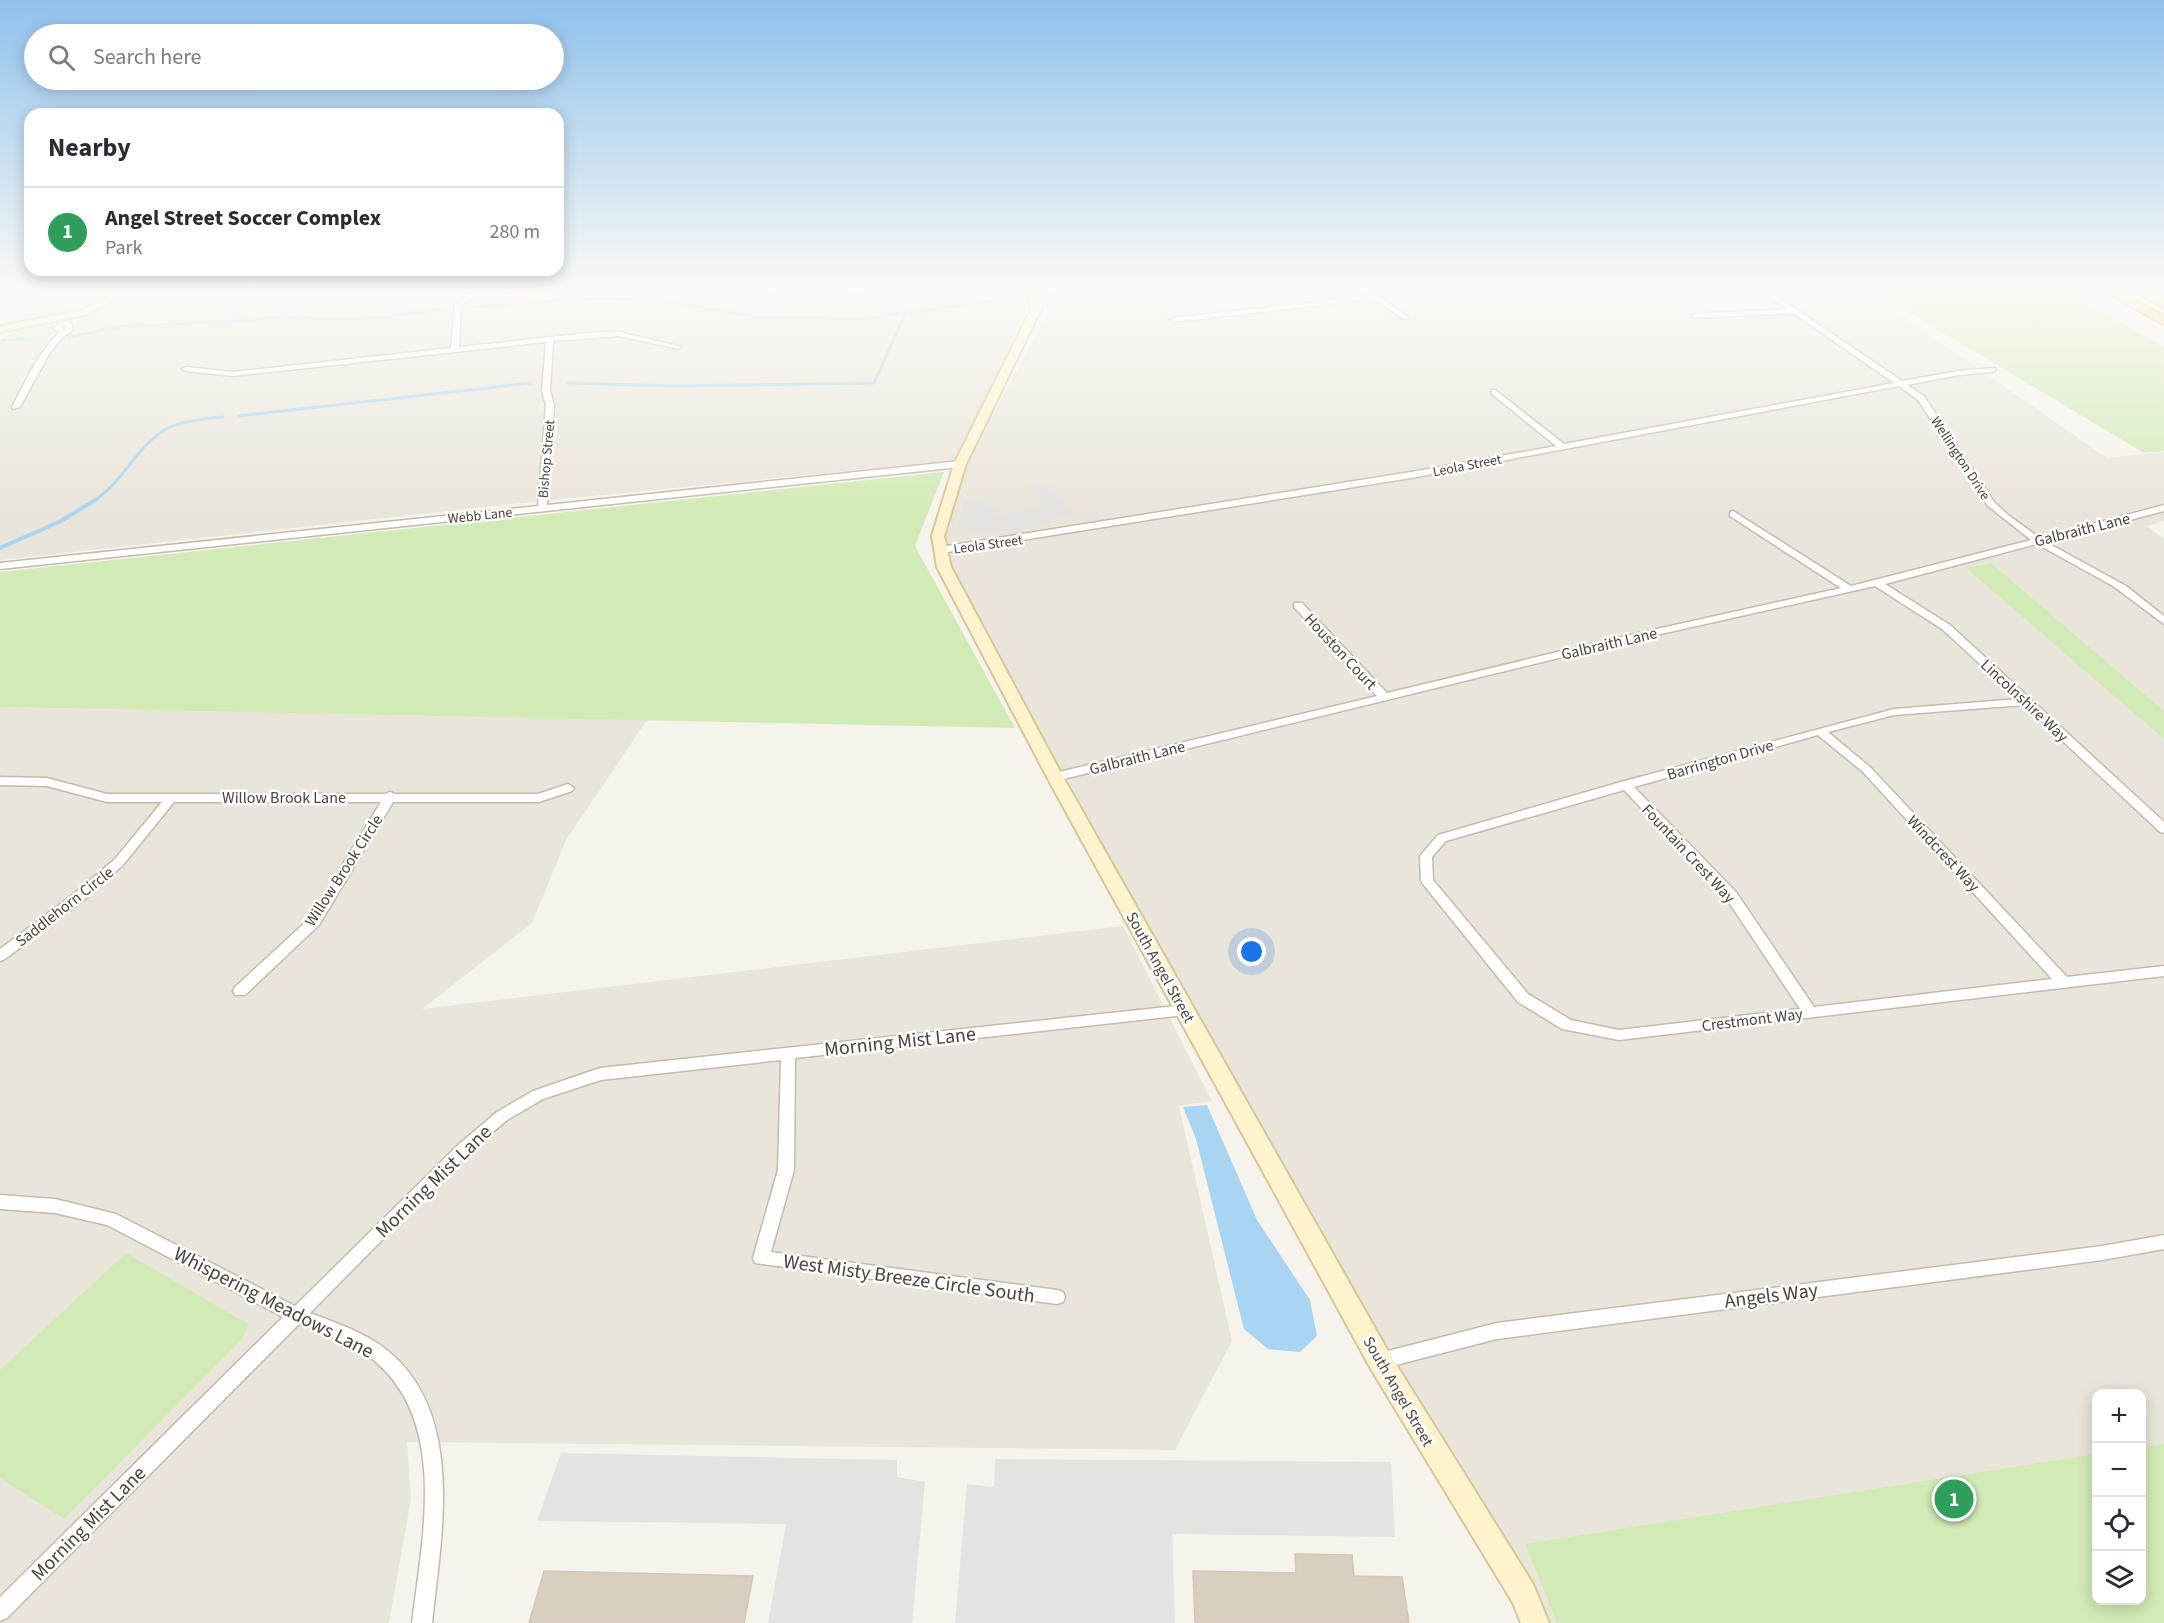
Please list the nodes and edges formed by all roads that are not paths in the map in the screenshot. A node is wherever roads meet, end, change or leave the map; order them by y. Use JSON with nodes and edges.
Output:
{"nodes":[{"id":1,"x":39,"y":365,"type":"edge"},
{"id":2,"x":319,"y":365,"type":"edge"},
{"id":3,"x":548,"y":365,"type":"edge"},
{"id":4,"x":1009,"y":365,"type":"edge"},
{"id":5,"x":1872,"y":365,"type":"edge"},
{"id":6,"x":186,"y":369,"type":"dead end"},
{"id":7,"x":1992,"y":370,"type":"dead end"},
{"id":8,"x":1900,"y":384,"type":"junction"},
{"id":9,"x":1495,"y":392,"type":"dead end"},
{"id":10,"x":16,"y":407,"type":"dead end"},
{"id":11,"x":1563,"y":447,"type":"junction"},
{"id":12,"x":960,"y":464,"type":"junction"},
{"id":13,"x":542,"y":508,"type":"junction"},
{"id":14,"x":2164,"y":508,"type":"edge"},
{"id":15,"x":1733,"y":514,"type":"dead end"},
{"id":16,"x":2037,"y":540,"type":"junction"},
{"id":17,"x":940,"y":550,"type":"junction"},
{"id":18,"x":0,"y":566,"type":"edge"},
{"id":19,"x":1877,"y":583,"type":"junction"},
{"id":20,"x":1849,"y":589,"type":"junction"},
{"id":21,"x":1298,"y":605,"type":"dead end"},
{"id":22,"x":2164,"y":621,"type":"edge"},
{"id":23,"x":1384,"y":697,"type":"junction"},
{"id":24,"x":2026,"y":702,"type":"junction"},
{"id":25,"x":1820,"y":731,"type":"junction"},
{"id":26,"x":1055,"y":777,"type":"junction"},
{"id":27,"x":0,"y":781,"type":"edge"},
{"id":28,"x":1625,"y":785,"type":"junction"},
{"id":29,"x":568,"y":788,"type":"dead end"},
{"id":30,"x":390,"y":796,"type":"junction"},
{"id":31,"x":171,"y":798,"type":"junction"},
{"id":32,"x":2164,"y":829,"type":"edge"},
{"id":33,"x":1426,"y":856,"type":"joint"},
{"id":34,"x":0,"y":956,"type":"edge"},
{"id":35,"x":2164,"y":971,"type":"edge"},
{"id":36,"x":2063,"y":982,"type":"junction"},
{"id":37,"x":240,"y":991,"type":"dead end"},
{"id":38,"x":1185,"y":1010,"type":"junction"},
{"id":39,"x":1810,"y":1012,"type":"junction"},
{"id":40,"x":788,"y":1054,"type":"junction"},
{"id":41,"x":0,"y":1202,"type":"edge"},
{"id":42,"x":2164,"y":1242,"type":"edge"},
{"id":43,"x":1057,"y":1297,"type":"dead end"},
{"id":44,"x":296,"y":1315,"type":"junction"},
{"id":45,"x":1380,"y":1361,"type":"junction"},
{"id":46,"x":0,"y":1611,"type":"edge"},
{"id":47,"x":422,"y":1623,"type":"edge"},
{"id":48,"x":1535,"y":1623,"type":"edge"}],
"edges":[{"from":1,"to":10,"type":"street"},
{"from":2,"to":6,"type":"street"},
{"from":3,"to":13,"type":"street","name":"Bishop Street"},
{"from":4,"to":12,"type":"street","name":"South Angel Street"},
{"from":5,"to":8,"type":"street","name":"Wellington Drive"},
{"from":7,"to":8,"type":"street","name":"Leola Street"},
{"from":8,"to":11,"type":"street","name":"Leola Street"},
{"from":8,"to":16,"type":"street","name":"Wellington Drive"},
{"from":9,"to":11,"type":"street"},
{"from":11,"to":17,"type":"street","name":"Leola Street"},
{"from":12,"to":13,"type":"street","name":"Webb Lane"},
{"from":12,"to":17,"type":"street","name":"South Angel Street"},
{"from":13,"to":18,"type":"street","name":"Webb Lane"},
{"from":14,"to":16,"type":"street","name":"Galbraith Lane"},
{"from":15,"to":20,"type":"street"},
{"from":16,"to":19,"type":"street","name":"Galbraith Lane"},
{"from":16,"to":22,"type":"street","name":"Wellington Drive"},
{"from":17,"to":26,"type":"street","name":"South Angel Street"},
{"from":19,"to":20,"type":"street","name":"Galbraith Lane"},
{"from":19,"to":24,"type":"street","name":"Lincolnshire Way"},
{"from":20,"to":23,"type":"street","name":"Galbraith Lane"},
{"from":21,"to":23,"type":"street","name":"Houston Court"},
{"from":23,"to":26,"type":"street","name":"Galbraith Lane"},
{"from":24,"to":25,"type":"street","name":"Barrington Drive"},
{"from":24,"to":32,"type":"street","name":"Lincolnshire Way"},
{"from":25,"to":28,"type":"street","name":"Barrington Drive"},
{"from":25,"to":36,"type":"street","name":"Windcrest Way"},
{"from":26,"to":38,"type":"street","name":"South Angel Street"},
{"from":27,"to":31,"type":"street","name":"Willow Brook Lane"},
{"from":28,"to":33,"type":"street","name":"Barrington Drive"},
{"from":28,"to":39,"type":"street","name":"Fountain Crest Way"},
{"from":29,"to":30,"type":"street","name":"Willow Brook Lane"},
{"from":30,"to":31,"type":"street","name":"Willow Brook Lane"},
{"from":30,"to":37,"type":"street","name":"Willow Brook Circle"},
{"from":31,"to":34,"type":"street","name":"Saddlehorn Circle"},
{"from":33,"to":39,"type":"street","name":"Crestmont Way"},
{"from":35,"to":36,"type":"street","name":"Crestmont Way"},
{"from":36,"to":39,"type":"street","name":"Crestmont Way"},
{"from":38,"to":40,"type":"street","name":"Morning Mist Lane"},
{"from":38,"to":45,"type":"street","name":"South Angel Street"},
{"from":40,"to":43,"type":"street","name":"West Misty Breeze Circle South"},
{"from":40,"to":44,"type":"street","name":"Morning Mist Lane"},
{"from":41,"to":44,"type":"street","name":"Whispering Meadows Lane"},
{"from":42,"to":45,"type":"street","name":"Angels Way"},
{"from":44,"to":46,"type":"street","name":"Morning Mist Lane"},
{"from":44,"to":47,"type":"street","name":"Whispering Meadows Lane"},
{"from":45,"to":48,"type":"street","name":"South Angel Street"}]}
